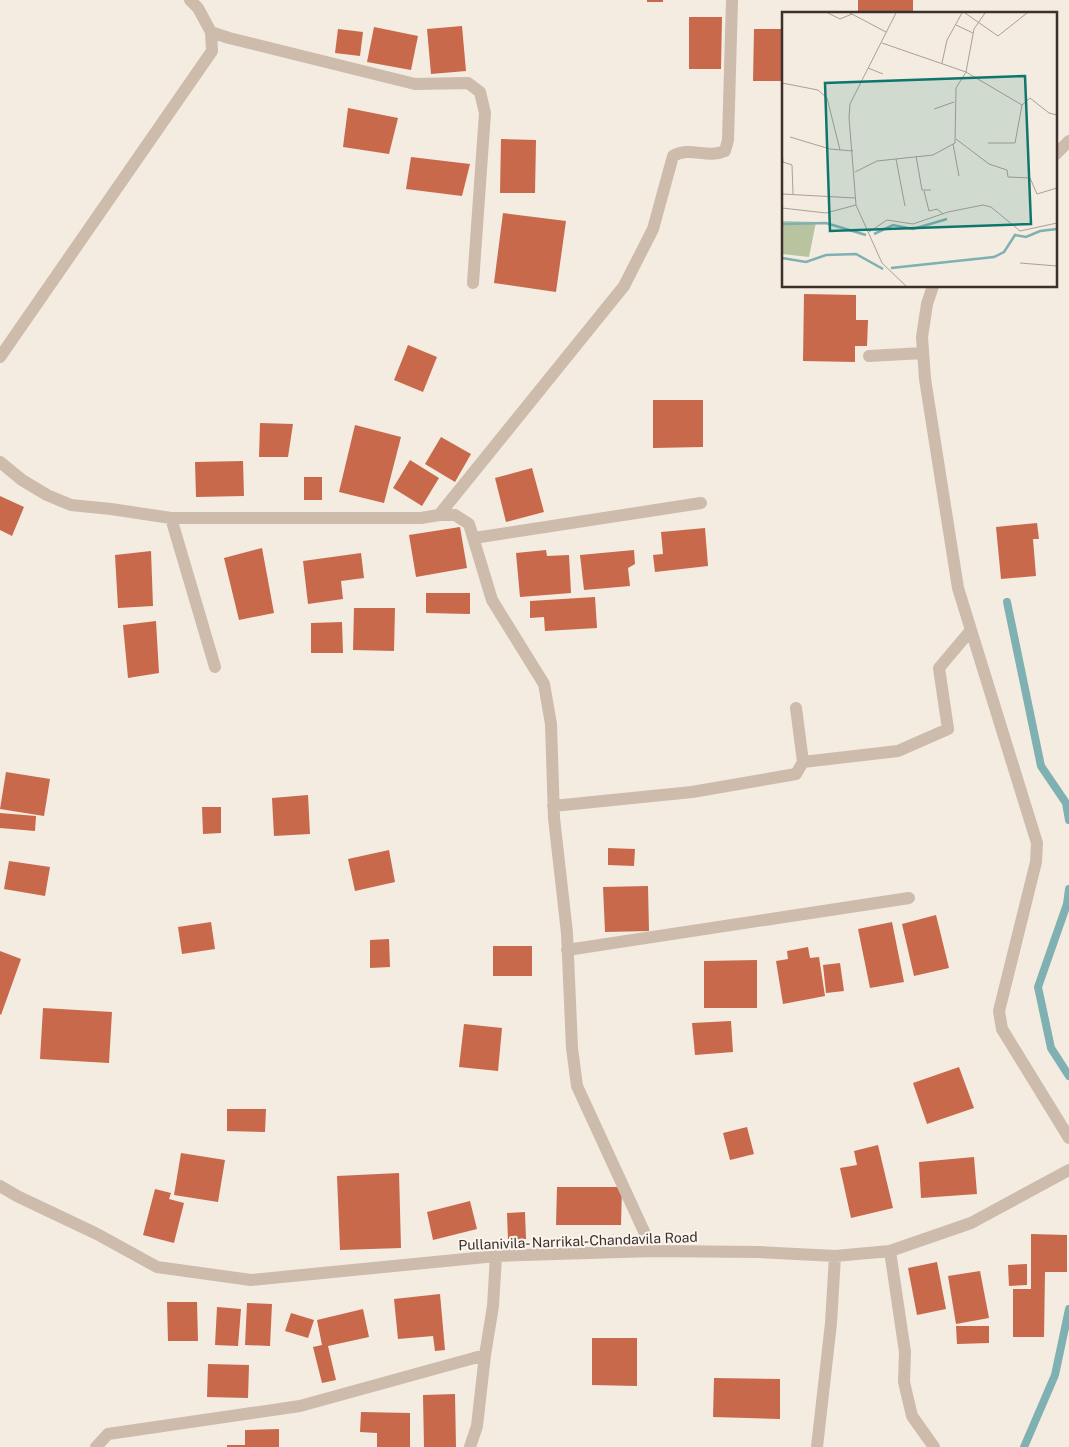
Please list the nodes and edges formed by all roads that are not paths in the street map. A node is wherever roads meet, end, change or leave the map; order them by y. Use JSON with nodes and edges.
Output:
{"nodes":[{"id":1,"x":190,"y":0,"type":"edge"},
{"id":2,"x":732,"y":0,"type":"edge"},
{"id":3,"x":211,"y":32,"type":"junction"},
{"id":4,"x":1069,"y":141,"type":"edge"},
{"id":5,"x":1056,"y":154,"type":"edge"},
{"id":6,"x":473,"y":283,"type":"dead end"},
{"id":7,"x":932,"y":288,"type":"edge"},
{"id":8,"x":923,"y":353,"type":"junction"},
{"id":9,"x":869,"y":356,"type":"dead end"},
{"id":10,"x":0,"y":357,"type":"edge"},
{"id":11,"x":0,"y":462,"type":"edge"},
{"id":12,"x":701,"y":503,"type":"dead end"},
{"id":13,"x":439,"y":515,"type":"junction"},
{"id":14,"x":170,"y":518,"type":"junction"},
{"id":15,"x":474,"y":538,"type":"junction"},
{"id":16,"x":971,"y":630,"type":"junction"},
{"id":17,"x":215,"y":667,"type":"dead end"},
{"id":18,"x":796,"y":708,"type":"dead end"},
{"id":19,"x":803,"y":762,"type":"junction"},
{"id":20,"x":553,"y":806,"type":"junction"},
{"id":21,"x":910,"y":898,"type":"dead end"},
{"id":22,"x":568,"y":950,"type":"junction"},
{"id":23,"x":1069,"y":1138,"type":"edge"},
{"id":24,"x":1069,"y":1170,"type":"edge"},
{"id":25,"x":0,"y":1186,"type":"edge"},
{"id":26,"x":652,"y":1251,"type":"junction"},
{"id":27,"x":890,"y":1251,"type":"junction"},
{"id":28,"x":496,"y":1256,"type":"junction"},
{"id":29,"x":835,"y":1256,"type":"junction"},
{"id":30,"x":485,"y":1355,"type":"junction"},
{"id":31,"x":96,"y":1447,"type":"edge"},
{"id":32,"x":470,"y":1447,"type":"edge"},
{"id":33,"x":817,"y":1447,"type":"edge"},
{"id":34,"x":934,"y":1447,"type":"edge"}],
"edges":[{"from":1,"to":3,"type":"street"},
{"from":2,"to":13,"type":"street"},
{"from":3,"to":6,"type":"street"},
{"from":3,"to":10,"type":"street"},
{"from":4,"to":5,"type":"street"},
{"from":7,"to":8,"type":"street"},
{"from":8,"to":9,"type":"street"},
{"from":8,"to":16,"type":"street"},
{"from":11,"to":14,"type":"street"},
{"from":12,"to":15,"type":"street"},
{"from":13,"to":14,"type":"street"},
{"from":13,"to":15,"type":"street"},
{"from":14,"to":17,"type":"street"},
{"from":15,"to":20,"type":"street"},
{"from":16,"to":19,"type":"street"},
{"from":16,"to":23,"type":"street"},
{"from":18,"to":19,"type":"street"},
{"from":19,"to":20,"type":"street"},
{"from":20,"to":22,"type":"street"},
{"from":21,"to":22,"type":"street"},
{"from":22,"to":26,"type":"street"},
{"from":24,"to":27,"type":"street","name":"Pullanivila- Narrikal-Chandavila Road"},
{"from":25,"to":28,"type":"street","name":"Pullanivila- Narrikal-Chandavila Road"},
{"from":26,"to":28,"type":"street","name":"Pullanivila- Narrikal-Chandavila Road"},
{"from":26,"to":29,"type":"street","name":"Pullanivila- Narrikal-Chandavila Road"},
{"from":27,"to":29,"type":"street","name":"Pullanivila- Narrikal-Chandavila Road"},
{"from":27,"to":34,"type":"street"},
{"from":28,"to":30,"type":"street"},
{"from":29,"to":33,"type":"street"},
{"from":30,"to":31,"type":"street"},
{"from":30,"to":32,"type":"street"}]}
